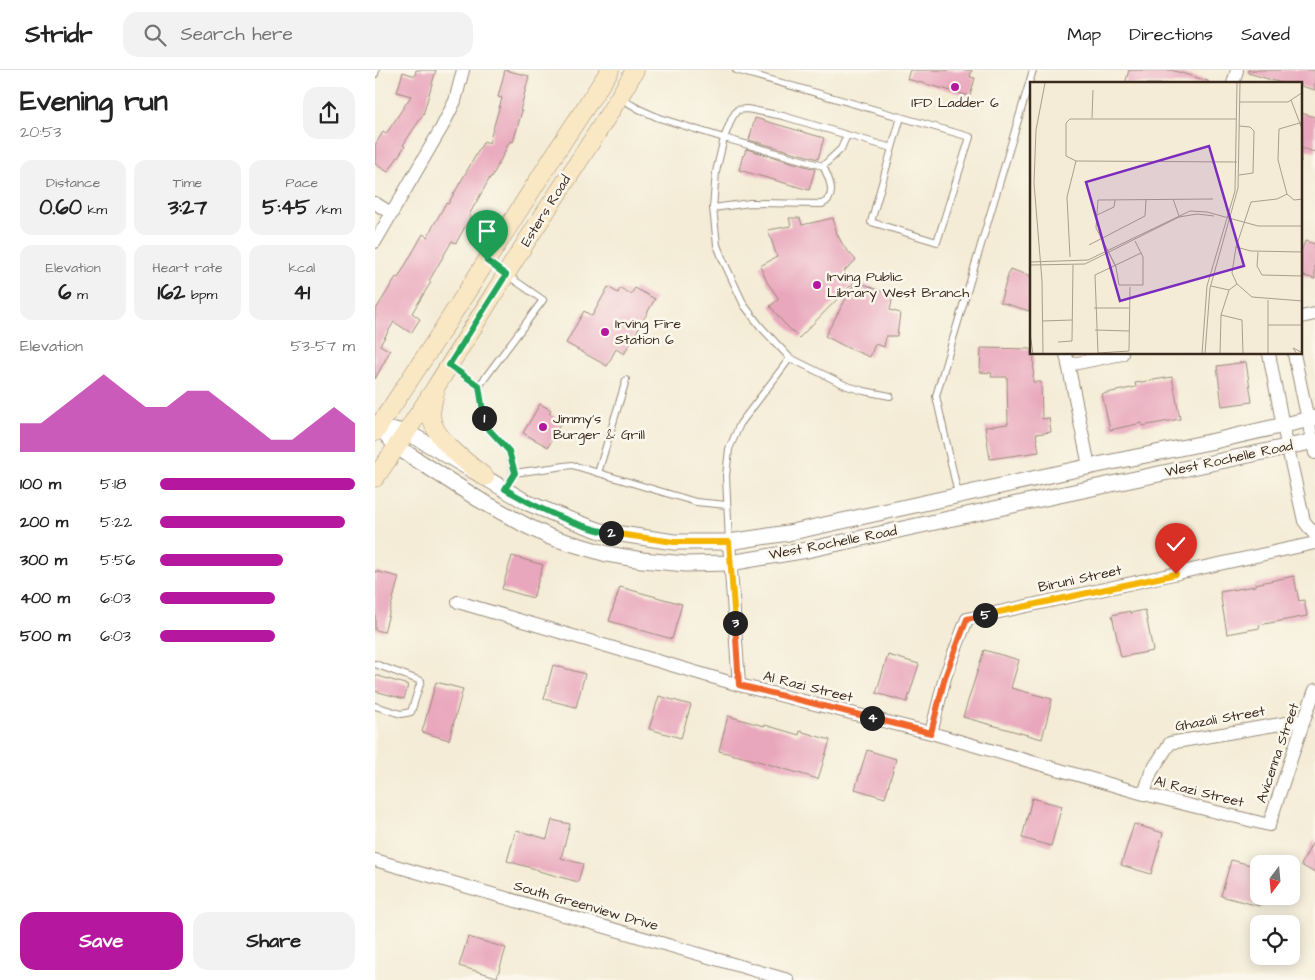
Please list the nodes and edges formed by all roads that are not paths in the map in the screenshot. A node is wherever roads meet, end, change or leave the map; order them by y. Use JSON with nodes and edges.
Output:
{"nodes":[{"id":1,"x":376,"y":70,"type":"edge"},
{"id":2,"x":463,"y":70,"type":"edge"},
{"id":3,"x":610,"y":70,"type":"edge"},
{"id":4,"x":635,"y":70,"type":"edge"},
{"id":5,"x":735,"y":70,"type":"edge"},
{"id":6,"x":1033,"y":70,"type":"edge"},
{"id":7,"x":375,"y":74,"type":"edge"},
{"id":8,"x":620,"y":97,"type":"junction"},
{"id":9,"x":901,"y":117,"type":"junction"},
{"id":10,"x":847,"y":135,"type":"junction"},
{"id":11,"x":724,"y":138,"type":"junction"},
{"id":12,"x":892,"y":148,"type":"junction"},
{"id":13,"x":823,"y":166,"type":"junction"},
{"id":14,"x":375,"y":204,"type":"edge"},
{"id":15,"x":713,"y":208,"type":"junction"},
{"id":16,"x":392,"y":214,"type":"junction"},
{"id":17,"x":375,"y":242,"type":"edge"},
{"id":18,"x":487,"y":261,"type":"junction"},
{"id":19,"x":506,"y":275,"type":"junction"},
{"id":20,"x":1111,"y":355,"type":"edge"},
{"id":21,"x":1269,"y":355,"type":"edge"},
{"id":22,"x":1294,"y":355,"type":"edge"},
{"id":23,"x":790,"y":358,"type":"junction"},
{"id":24,"x":1067,"y":359,"type":"edge"},
{"id":25,"x":449,"y":365,"type":"junction"},
{"id":26,"x":626,"y":380,"type":"dead end"},
{"id":27,"x":436,"y":386,"type":"junction"},
{"id":28,"x":479,"y":386,"type":"junction"},
{"id":29,"x":890,"y":396,"type":"dead end"},
{"id":30,"x":1311,"y":419,"type":"edge"},
{"id":31,"x":1283,"y":426,"type":"junction"},
{"id":32,"x":376,"y":427,"type":"edge"},
{"id":33,"x":402,"y":440,"type":"junction"},
{"id":34,"x":1314,"y":445,"type":"edge"},
{"id":35,"x":1287,"y":446,"type":"junction"},
{"id":36,"x":1089,"y":466,"type":"junction"},
{"id":37,"x":515,"y":473,"type":"junction"},
{"id":38,"x":598,"y":473,"type":"junction"},
{"id":39,"x":485,"y":477,"type":"junction"},
{"id":40,"x":375,"y":478,"type":"edge"},
{"id":41,"x":505,"y":489,"type":"junction"},
{"id":42,"x":959,"y":495,"type":"junction"},
{"id":43,"x":727,"y":506,"type":"junction"},
{"id":44,"x":1315,"y":535,"type":"edge"},
{"id":45,"x":729,"y":542,"type":"junction"},
{"id":46,"x":1315,"y":543,"type":"edge"},
{"id":47,"x":730,"y":563,"type":"junction"},
{"id":48,"x":458,"y":602,"type":"dead end"},
{"id":49,"x":375,"y":664,"type":"edge"},
{"id":50,"x":739,"y":685,"type":"junction"},
{"id":51,"x":1315,"y":690,"type":"edge"},
{"id":52,"x":375,"y":706,"type":"edge"},
{"id":53,"x":1304,"y":720,"type":"junction"},
{"id":54,"x":931,"y":733,"type":"junction"},
{"id":55,"x":1144,"y":794,"type":"junction"},
{"id":56,"x":1269,"y":825,"type":"joint"},
{"id":57,"x":375,"y":860,"type":"edge"},
{"id":58,"x":788,"y":980,"type":"edge"}],
"edges":[{"from":1,"to":7,"type":"lane"},
{"from":2,"to":16,"type":"street"},
{"from":3,"to":18,"type":"main road","name":"Esters Road"},
{"from":4,"to":8,"type":"main road","name":"Esters Road"},
{"from":5,"to":9,"type":"lane"},
{"from":6,"to":42,"type":"lane"},
{"from":8,"to":11,"type":"lane"},
{"from":8,"to":19,"type":"main road","name":"Esters Road"},
{"from":9,"to":12,"type":"lane"},
{"from":9,"to":12,"type":"lane"},
{"from":10,"to":11,"type":"lane"},
{"from":10,"to":12,"type":"lane"},
{"from":10,"to":13,"type":"lane"},
{"from":11,"to":13,"type":"lane"},
{"from":11,"to":15,"type":"lane"},
{"from":13,"to":15,"type":"lane"},
{"from":14,"to":16,"type":"street"},
{"from":15,"to":23,"type":"lane"},
{"from":16,"to":17,"type":"street"},
{"from":18,"to":19,"type":"main road"},
{"from":18,"to":32,"type":"main road","name":"Esters Road"},
{"from":19,"to":25,"type":"main road","name":"Esters Road"},
{"from":19,"to":28,"type":"lane"},
{"from":20,"to":24,"type":"street"},
{"from":21,"to":31,"type":"street"},
{"from":22,"to":30,"type":"street"},
{"from":23,"to":29,"type":"lane"},
{"from":23,"to":43,"type":"lane"},
{"from":24,"to":36,"type":"street"},
{"from":25,"to":27,"type":"main road","name":"Esters Road"},
{"from":25,"to":28,"type":"lane"},
{"from":26,"to":38,"type":"lane"},
{"from":27,"to":33,"type":"main road","name":"Esters Road"},
{"from":27,"to":39,"type":"main road"},
{"from":28,"to":37,"type":"lane"},
{"from":30,"to":31,"type":"street","name":"West Rochelle Road"},
{"from":30,"to":34,"type":"street"},
{"from":31,"to":35,"type":"street"},
{"from":31,"to":36,"type":"street","name":"West Rochelle Road"},
{"from":32,"to":33,"type":"street","name":"West Rochelle Road"},
{"from":33,"to":39,"type":"street","name":"West Rochelle Road"},
{"from":33,"to":40,"type":"main road","name":"Esters Road"},
{"from":33,"to":47,"type":"street","name":"West Rochelle Road"},
{"from":34,"to":35,"type":"street","name":"West Rochelle Road"},
{"from":35,"to":44,"type":"street"},
{"from":35,"to":47,"type":"street","name":"West Rochelle Road"},
{"from":36,"to":42,"type":"street","name":"West Rochelle Road"},
{"from":37,"to":38,"type":"lane"},
{"from":37,"to":41,"type":"lane"},
{"from":38,"to":43,"type":"lane"},
{"from":39,"to":41,"type":"street","name":"West Rochelle Road"},
{"from":41,"to":45,"type":"street","name":"West Rochelle Road"},
{"from":42,"to":45,"type":"street","name":"West Rochelle Road"},
{"from":43,"to":45,"type":"lane"},
{"from":45,"to":47,"type":"street"},
{"from":46,"to":54,"type":"street","name":"Biruni Street"},
{"from":47,"to":50,"type":"street"},
{"from":48,"to":50,"type":"street","name":"Al Razi Street"},
{"from":49,"to":52,"type":"lane"},
{"from":50,"to":54,"type":"street","name":"Al Razi Street"},
{"from":51,"to":53,"type":"street","name":"Avicenna Street"},
{"from":53,"to":55,"type":"street","name":"Ghazali Street"},
{"from":53,"to":56,"type":"street","name":"Avicenna Street"},
{"from":54,"to":55,"type":"street","name":"Al Razi Street"},
{"from":55,"to":56,"type":"street","name":"Al Razi Street"},
{"from":57,"to":58,"type":"street","name":"South Greenview Drive"}]}
